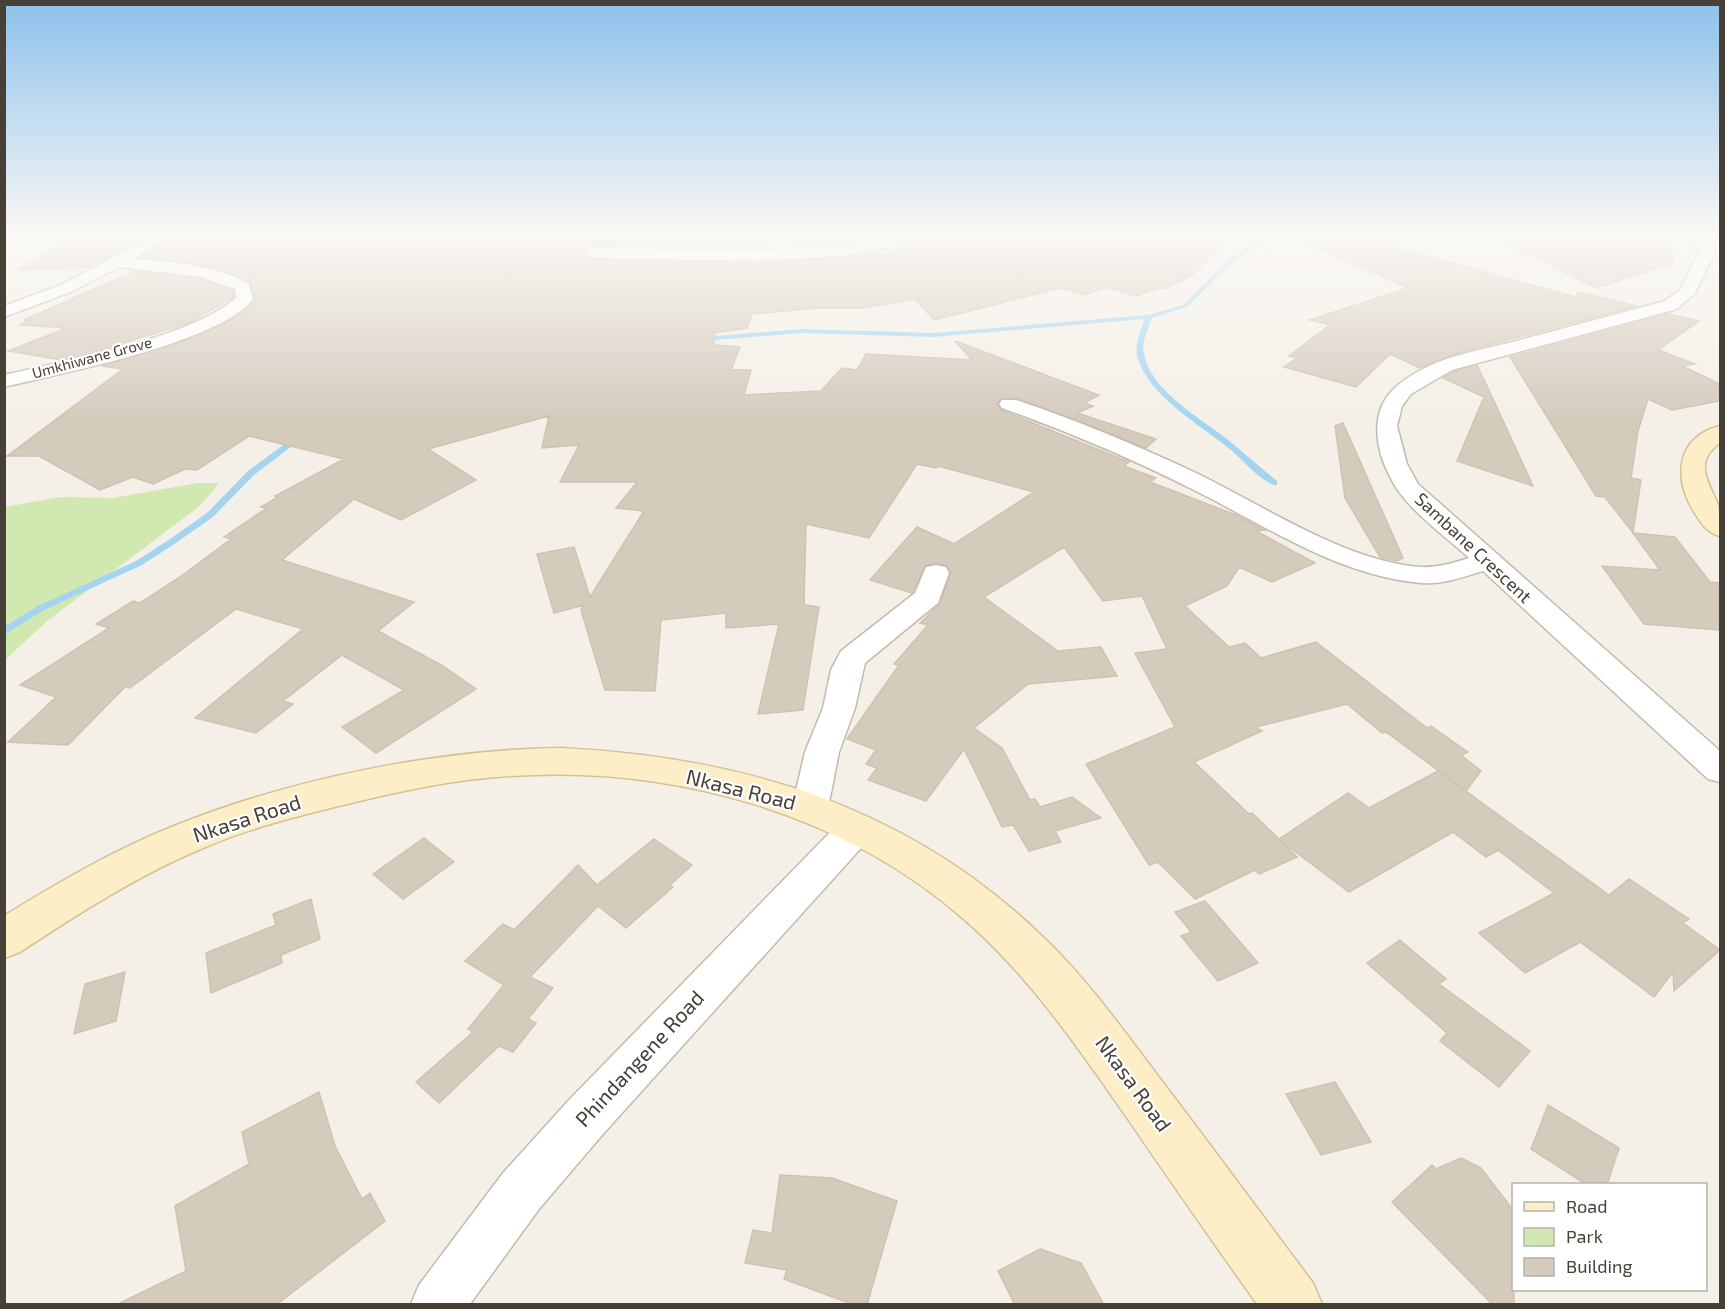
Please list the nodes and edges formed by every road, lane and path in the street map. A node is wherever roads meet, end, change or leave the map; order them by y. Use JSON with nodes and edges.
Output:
{"nodes":[{"id":1,"x":43,"y":297,"type":"edge"},
{"id":2,"x":244,"y":297,"type":"edge"},
{"id":3,"x":1682,"y":297,"type":"edge"},
{"id":4,"x":4,"y":312,"type":"edge"},
{"id":5,"x":4,"y":381,"type":"edge"},
{"id":6,"x":1009,"y":404,"type":"dead end"},
{"id":7,"x":1720,"y":433,"type":"edge"},
{"id":8,"x":1720,"y":528,"type":"edge"},
{"id":9,"x":1486,"y":562,"type":"junction"},
{"id":10,"x":936,"y":573,"type":"dead end"},
{"id":11,"x":1720,"y":770,"type":"edge"},
{"id":12,"x":810,"y":808,"type":"junction"},
{"id":13,"x":857,"y":828,"type":"junction"},
{"id":14,"x":4,"y":939,"type":"edge"},
{"id":15,"x":438,"y":1305,"type":"edge"},
{"id":16,"x":1292,"y":1305,"type":"edge"}],
"edges":[{"from":1,"to":4,"type":"street"},
{"from":2,"to":5,"type":"street","name":"Umkhiwane Grove"},
{"from":3,"to":9,"type":"street","name":"Sambane Crescent"},
{"from":6,"to":9,"type":"street"},
{"from":7,"to":8,"type":"street"},
{"from":9,"to":11,"type":"street","name":"Sambane Crescent"},
{"from":10,"to":12,"type":"street"},
{"from":12,"to":13,"type":"street","name":"Nkasa Road"},
{"from":12,"to":14,"type":"street","name":"Nkasa Road"},
{"from":13,"to":15,"type":"street","name":"Phindangene Road"},
{"from":13,"to":16,"type":"street","name":"Nkasa Road"}]}
